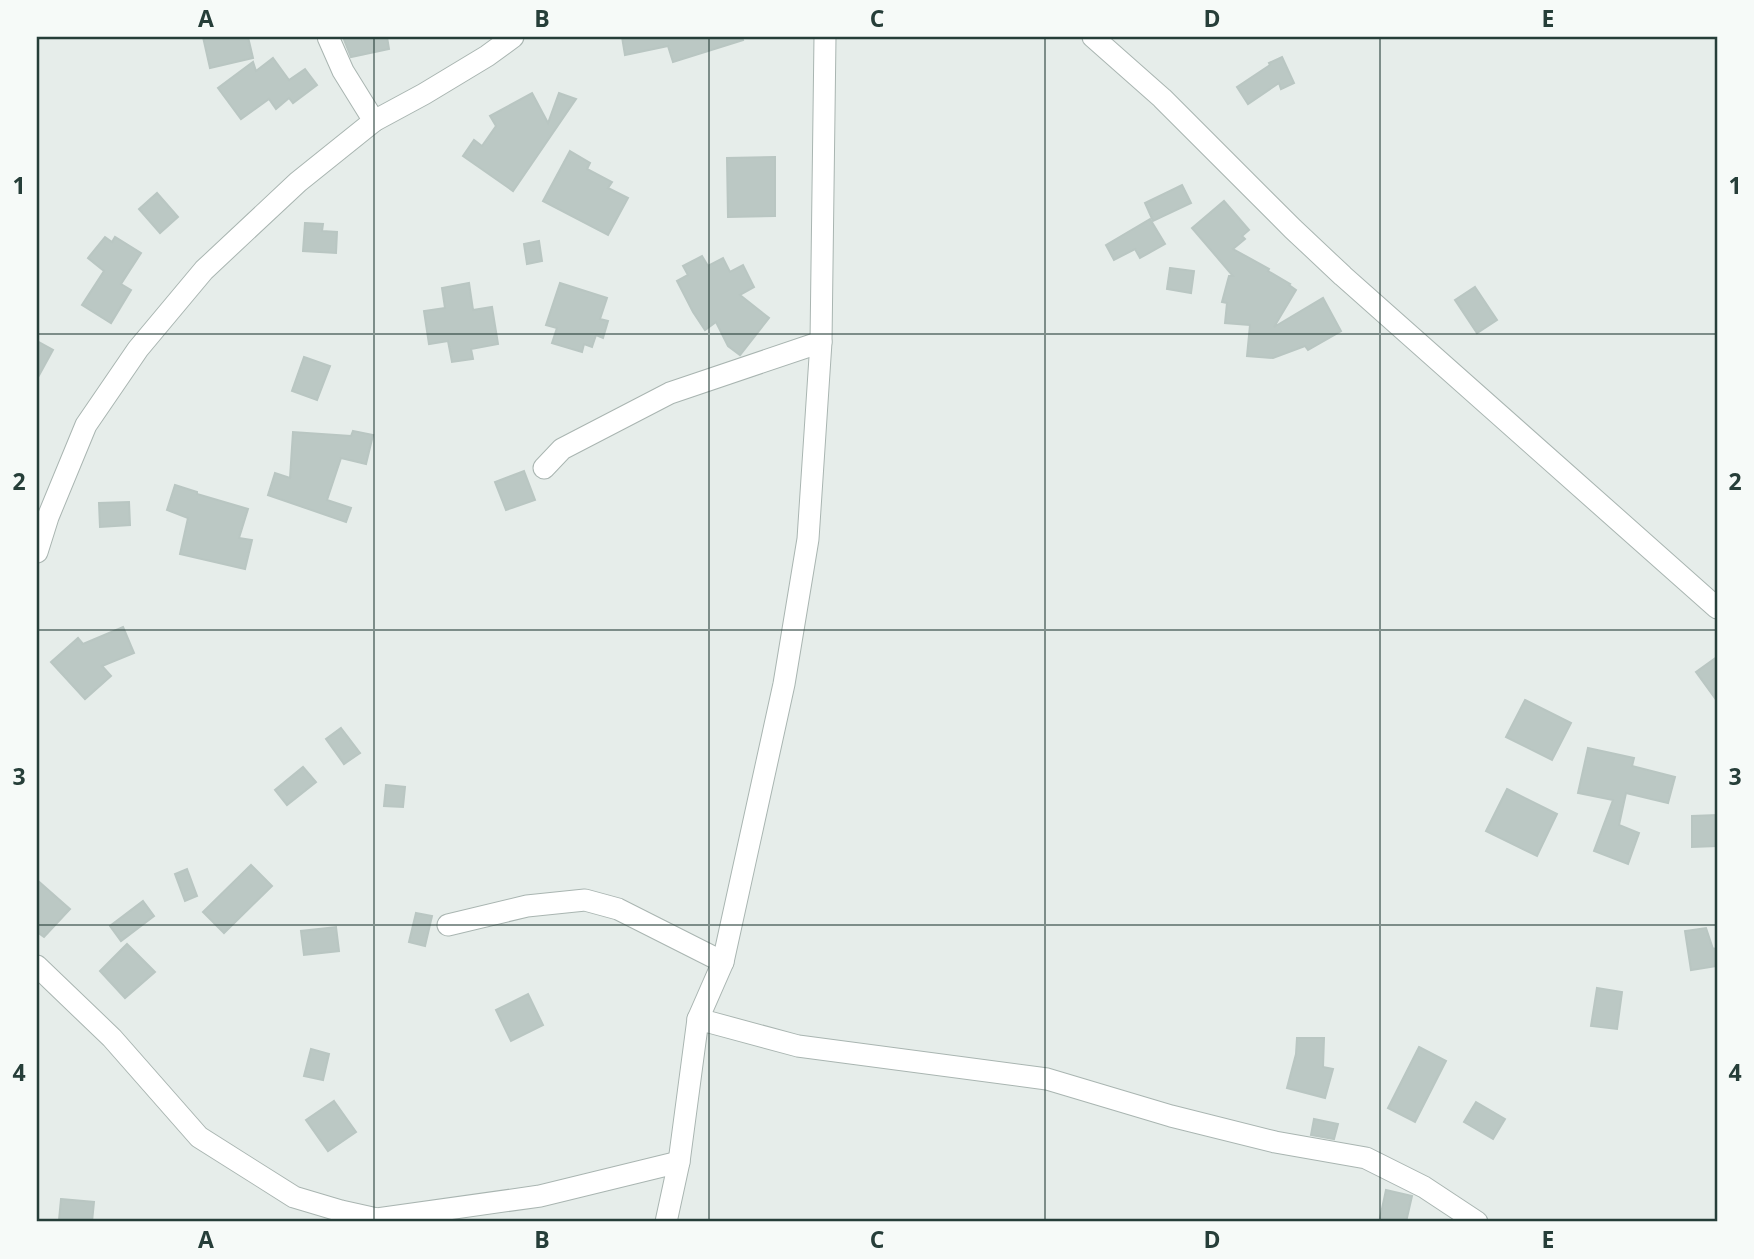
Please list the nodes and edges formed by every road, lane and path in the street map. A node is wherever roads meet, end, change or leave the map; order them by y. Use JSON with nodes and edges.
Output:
{"nodes":[{"id":1,"x":328,"y":37,"type":"edge"},
{"id":2,"x":513,"y":37,"type":"edge"},
{"id":3,"x":825,"y":37,"type":"edge"},
{"id":4,"x":1093,"y":37,"type":"edge"},
{"id":5,"x":374,"y":121,"type":"junction"},
{"id":6,"x":821,"y":342,"type":"junction"},
{"id":7,"x":544,"y":468,"type":"dead end"},
{"id":8,"x":37,"y":552,"type":"edge"},
{"id":9,"x":1717,"y":608,"type":"edge"},
{"id":10,"x":448,"y":925,"type":"dead end"},
{"id":11,"x":723,"y":962,"type":"junction"},
{"id":12,"x":38,"y":969,"type":"edge"},
{"id":13,"x":698,"y":1019,"type":"junction"},
{"id":14,"x":679,"y":1162,"type":"junction"},
{"id":15,"x":378,"y":1221,"type":"edge"},
{"id":16,"x":666,"y":1222,"type":"edge"},
{"id":17,"x":1477,"y":1222,"type":"edge"}],
"edges":[{"from":1,"to":5,"type":"street"},
{"from":2,"to":5,"type":"street"},
{"from":3,"to":6,"type":"street"},
{"from":4,"to":9,"type":"street"},
{"from":5,"to":8,"type":"street"},
{"from":6,"to":7,"type":"street"},
{"from":6,"to":11,"type":"street"},
{"from":10,"to":11,"type":"street"},
{"from":11,"to":13,"type":"street"},
{"from":12,"to":15,"type":"street"},
{"from":13,"to":14,"type":"street"},
{"from":13,"to":17,"type":"street"},
{"from":14,"to":15,"type":"street"},
{"from":14,"to":16,"type":"street"}]}
